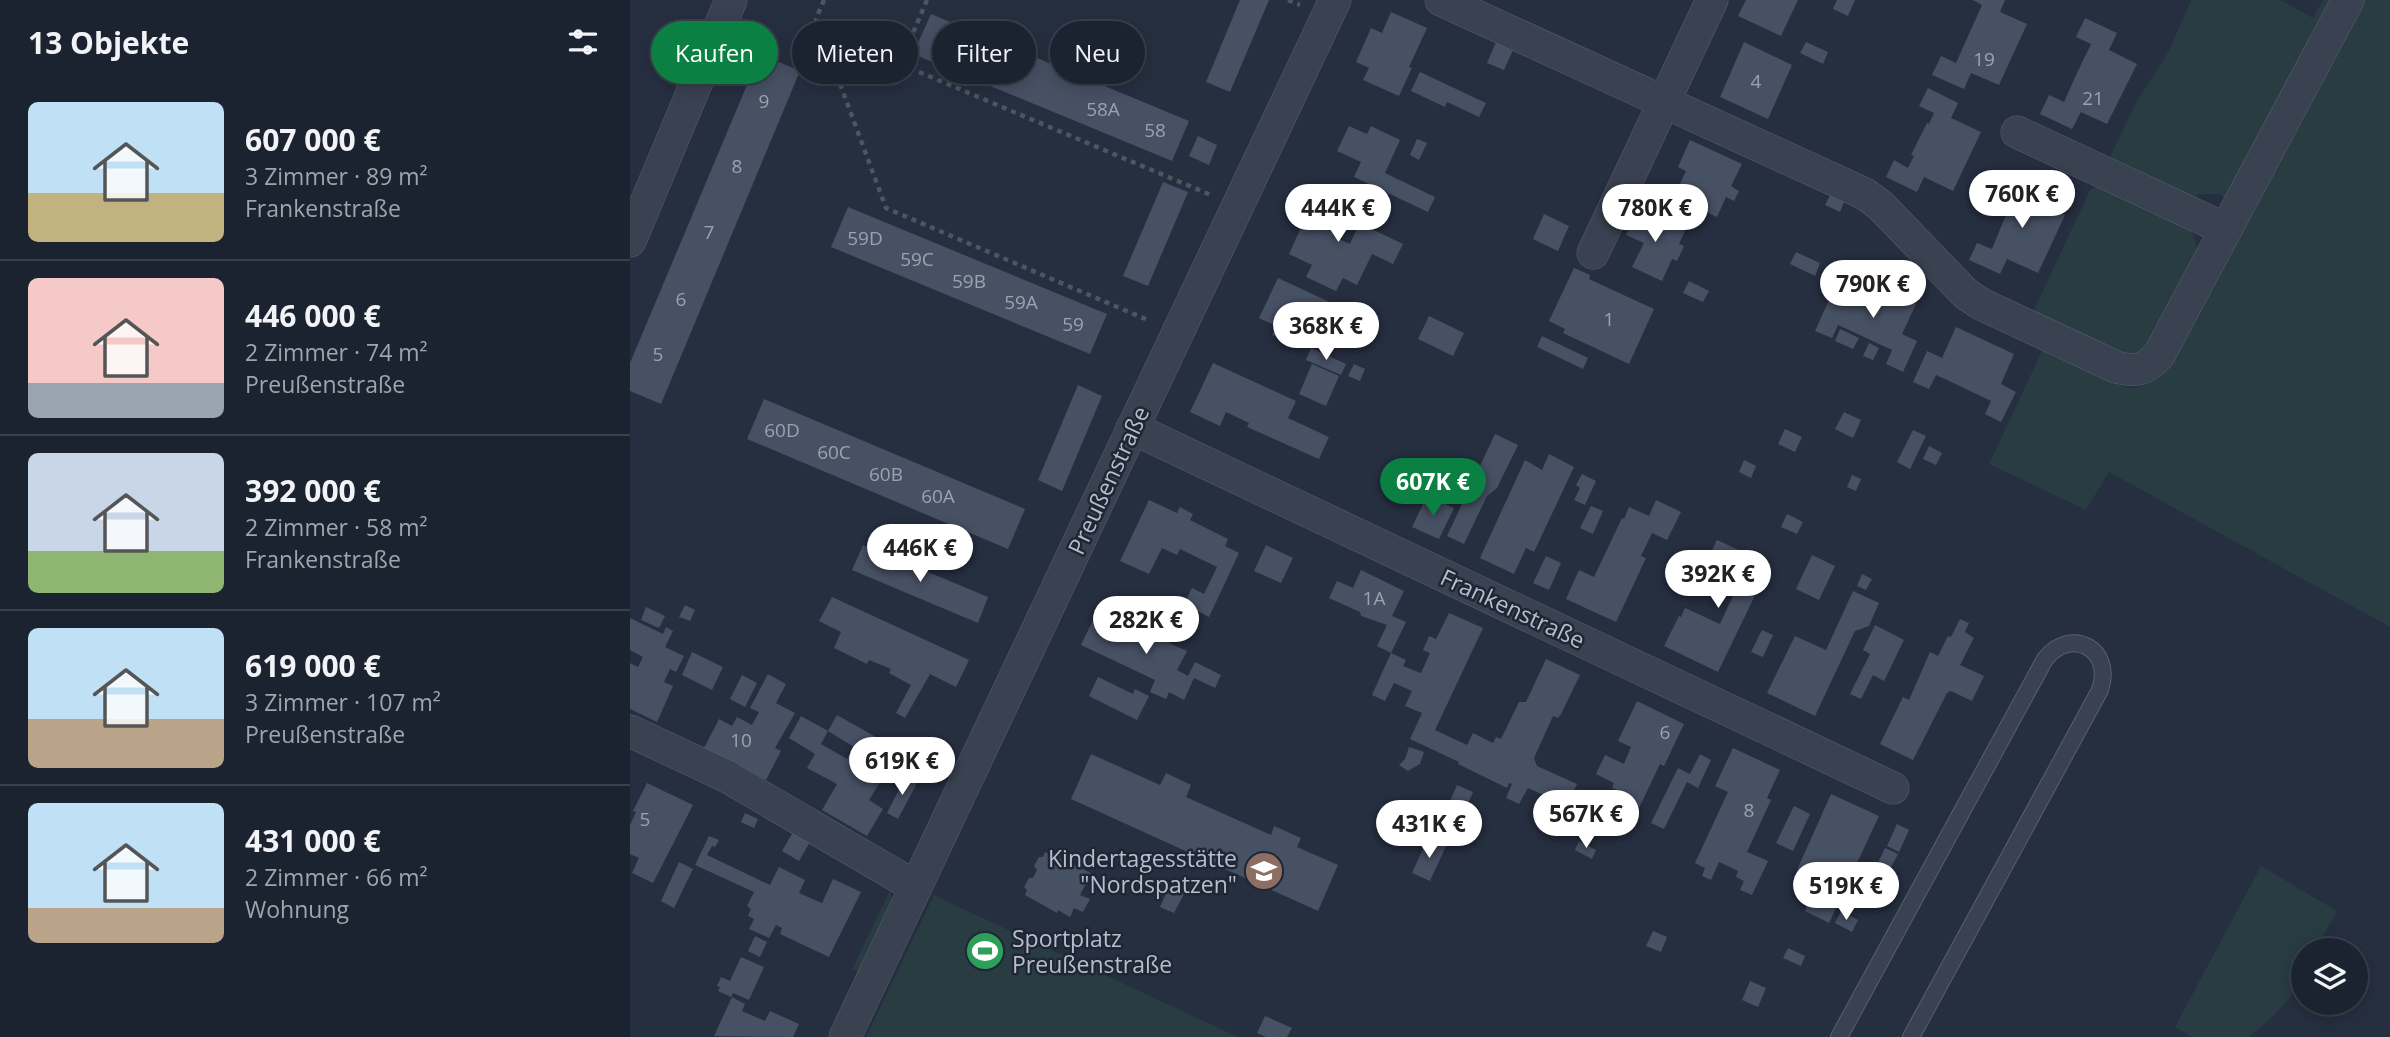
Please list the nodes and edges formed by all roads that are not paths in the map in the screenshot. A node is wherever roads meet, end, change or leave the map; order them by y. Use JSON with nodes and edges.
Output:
{"nodes":[{"id":1,"x":731,"y":0,"type":"edge"},
{"id":2,"x":1335,"y":0,"type":"edge"},
{"id":3,"x":1441,"y":0,"type":"edge"},
{"id":4,"x":1712,"y":0,"type":"edge"},
{"id":5,"x":2348,"y":0,"type":"edge"},
{"id":6,"x":1664,"y":102,"type":"junction"},
{"id":7,"x":2017,"y":132,"type":"dead end"},
{"id":8,"x":2225,"y":229,"type":"junction"},
{"id":9,"x":630,"y":241,"type":"edge"},
{"id":10,"x":1593,"y":253,"type":"dead end"},
{"id":11,"x":1132,"y":428,"type":"junction"},
{"id":12,"x":630,"y":731,"type":"edge"},
{"id":13,"x":1893,"y":788,"type":"dead end"},
{"id":14,"x":916,"y":887,"type":"junction"},
{"id":15,"x":845,"y":1037,"type":"edge"},
{"id":16,"x":1839,"y":1037,"type":"edge"},
{"id":17,"x":1911,"y":1037,"type":"edge"}],
"edges":[{"from":1,"to":9,"type":"street"},
{"from":2,"to":11,"type":"street","name":"Preußenstraße"},
{"from":3,"to":6,"type":"street"},
{"from":4,"to":6,"type":"street"},
{"from":5,"to":8,"type":"street"},
{"from":6,"to":8,"type":"street"},
{"from":6,"to":10,"type":"street"},
{"from":7,"to":8,"type":"street"},
{"from":11,"to":13,"type":"street","name":"Frankenstraße"},
{"from":11,"to":14,"type":"street","name":"Preußenstraße"},
{"from":12,"to":14,"type":"street"},
{"from":14,"to":15,"type":"street","name":"Preußenstraße"},
{"from":16,"to":17,"type":"lane"}]}
